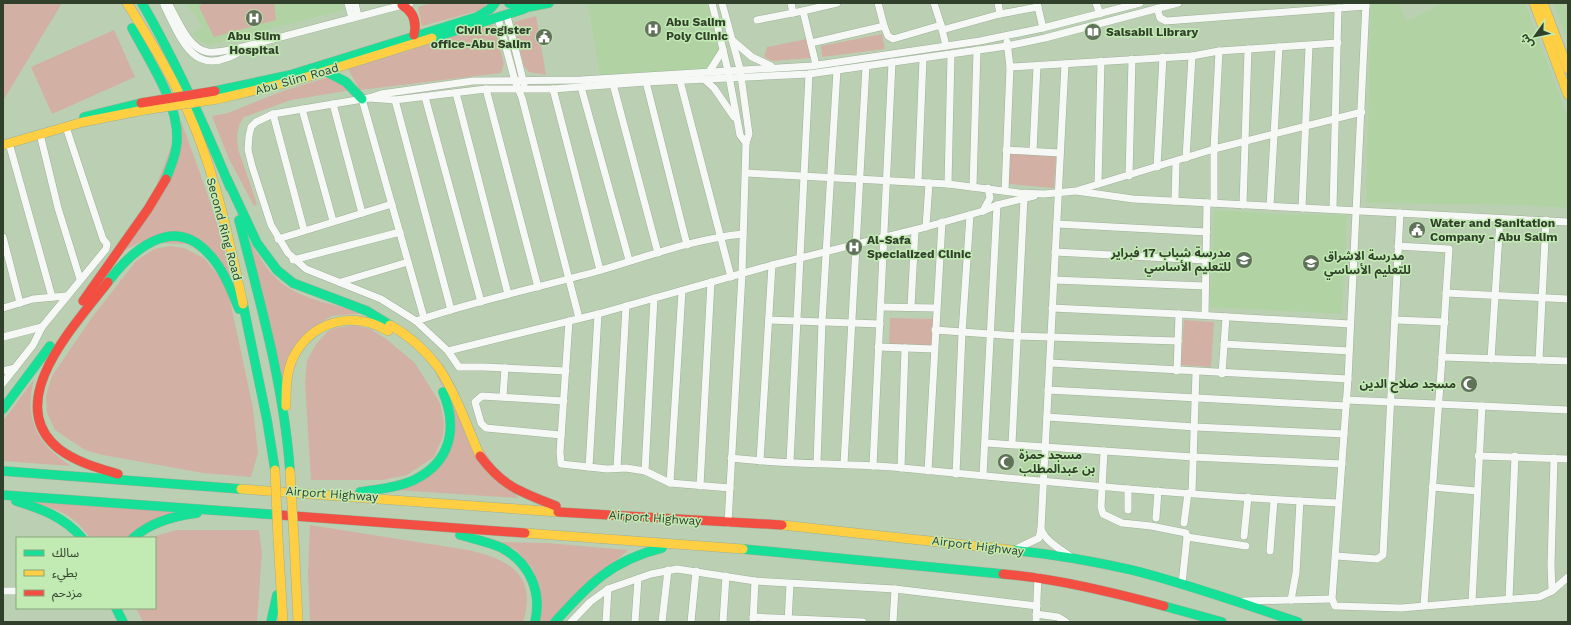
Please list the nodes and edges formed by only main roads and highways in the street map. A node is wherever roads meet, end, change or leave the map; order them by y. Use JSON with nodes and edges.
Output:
{"nodes":[{"id":1,"x":120,"y":3,"type":"edge"},
{"id":2,"x":127,"y":3,"type":"edge"},
{"id":3,"x":142,"y":3,"type":"edge"},
{"id":4,"x":495,"y":3,"type":"edge"},
{"id":5,"x":509,"y":3,"type":"edge"},
{"id":6,"x":549,"y":3,"type":"edge"},
{"id":7,"x":1534,"y":3,"type":"edge"},
{"id":8,"x":1543,"y":3,"type":"edge"},
{"id":9,"x":406,"y":4,"type":"edge"},
{"id":10,"x":524,"y":9,"type":"junction"},
{"id":11,"x":503,"y":17,"type":"junction"},
{"id":12,"x":414,"y":35,"type":"junction"},
{"id":13,"x":1568,"y":68,"type":"edge"},
{"id":14,"x":325,"y":71,"type":"junction"},
{"id":15,"x":217,"y":95,"type":"junction"},
{"id":16,"x":1568,"y":95,"type":"edge"},
{"id":17,"x":366,"y":98,"type":"road end"},
{"id":18,"x":6,"y":144,"type":"edge"},
{"id":19,"x":227,"y":179,"type":"junction"},
{"id":20,"x":249,"y":332,"type":"junction"},
{"id":21,"x":3,"y":409,"type":"edge"},
{"id":22,"x":287,"y":431,"type":"junction"},
{"id":23,"x":3,"y":471,"type":"edge"},
{"id":24,"x":135,"y":479,"type":"junction"},
{"id":25,"x":342,"y":495,"type":"junction"},
{"id":26,"x":3,"y":496,"type":"edge"},
{"id":27,"x":220,"y":510,"type":"junction"},
{"id":28,"x":573,"y":513,"type":"junction"},
{"id":29,"x":433,"y":528,"type":"junction"},
{"id":30,"x":81,"y":537,"type":"edge"},
{"id":31,"x":134,"y":537,"type":"edge"},
{"id":32,"x":681,"y":545,"type":"junction"},
{"id":33,"x":281,"y":578,"type":"junction"},
{"id":34,"x":116,"y":609,"type":"edge"},
{"id":35,"x":126,"y":609,"type":"edge"},
{"id":36,"x":123,"y":622,"type":"edge"},
{"id":37,"x":132,"y":622,"type":"edge"},
{"id":38,"x":271,"y":622,"type":"edge"},
{"id":39,"x":283,"y":622,"type":"edge"},
{"id":40,"x":298,"y":622,"type":"edge"},
{"id":41,"x":535,"y":622,"type":"edge"},
{"id":42,"x":555,"y":622,"type":"edge"},
{"id":43,"x":1222,"y":622,"type":"edge"},
{"id":44,"x":1298,"y":622,"type":"edge"}],
"edges":[{"from":1,"to":21,"type":"main road"},
{"from":2,"to":20,"type":"main road","name":"Second Ring Road"},
{"from":3,"to":19,"type":"main road","name":"Second Ring Road"},
{"from":4,"to":11,"type":"main road"},
{"from":4,"to":12,"type":"main road","name":"Abu Slim Road"},
{"from":5,"to":10,"type":"main road"},
{"from":6,"to":10,"type":"main road","name":"Abu Slim Road"},
{"from":7,"to":16,"type":"main road"},
{"from":8,"to":13,"type":"main road"},
{"from":9,"to":12,"type":"main road"},
{"from":10,"to":11,"type":"main road","name":"Abu Slim Road"},
{"from":11,"to":14,"type":"main road","name":"Abu Slim Road"},
{"from":12,"to":15,"type":"main road","name":"Abu Slim Road"},
{"from":14,"to":15,"type":"main road","name":"Abu Slim Road"},
{"from":14,"to":17,"type":"main road"},
{"from":15,"to":18,"type":"main road","name":"Abu Slim Road","bridge":true},
{"from":19,"to":22,"type":"main road","name":"Second Ring Road"},
{"from":19,"to":28,"type":"main road"},
{"from":20,"to":24,"type":"main road"},
{"from":20,"to":33,"type":"main road","name":"Second Ring Road","bridge":true},
{"from":22,"to":25,"type":"main road"},
{"from":22,"to":40,"type":"main road","name":"Second Ring Road","bridge":true},
{"from":23,"to":24,"type":"main road","name":"Airport Highway"},
{"from":24,"to":25,"type":"main road","name":"Airport Highway"},
{"from":25,"to":28,"type":"main road","name":"Airport Highway"},
{"from":26,"to":27,"type":"main road","name":"Airport Highway"},
{"from":26,"to":30,"type":"main road"},
{"from":27,"to":29,"type":"main road","name":"Airport Highway"},
{"from":27,"to":31,"type":"main road"},
{"from":28,"to":44,"type":"main road","name":"Airport Highway"},
{"from":29,"to":32,"type":"main road","name":"Airport Highway"},
{"from":29,"to":41,"type":"main road"},
{"from":32,"to":42,"type":"main road"},
{"from":32,"to":43,"type":"main road","name":"Airport Highway"},
{"from":33,"to":38,"type":"main road"},
{"from":33,"to":39,"type":"main road"},
{"from":34,"to":36,"type":"main road"},
{"from":35,"to":37,"type":"main road"}]}
